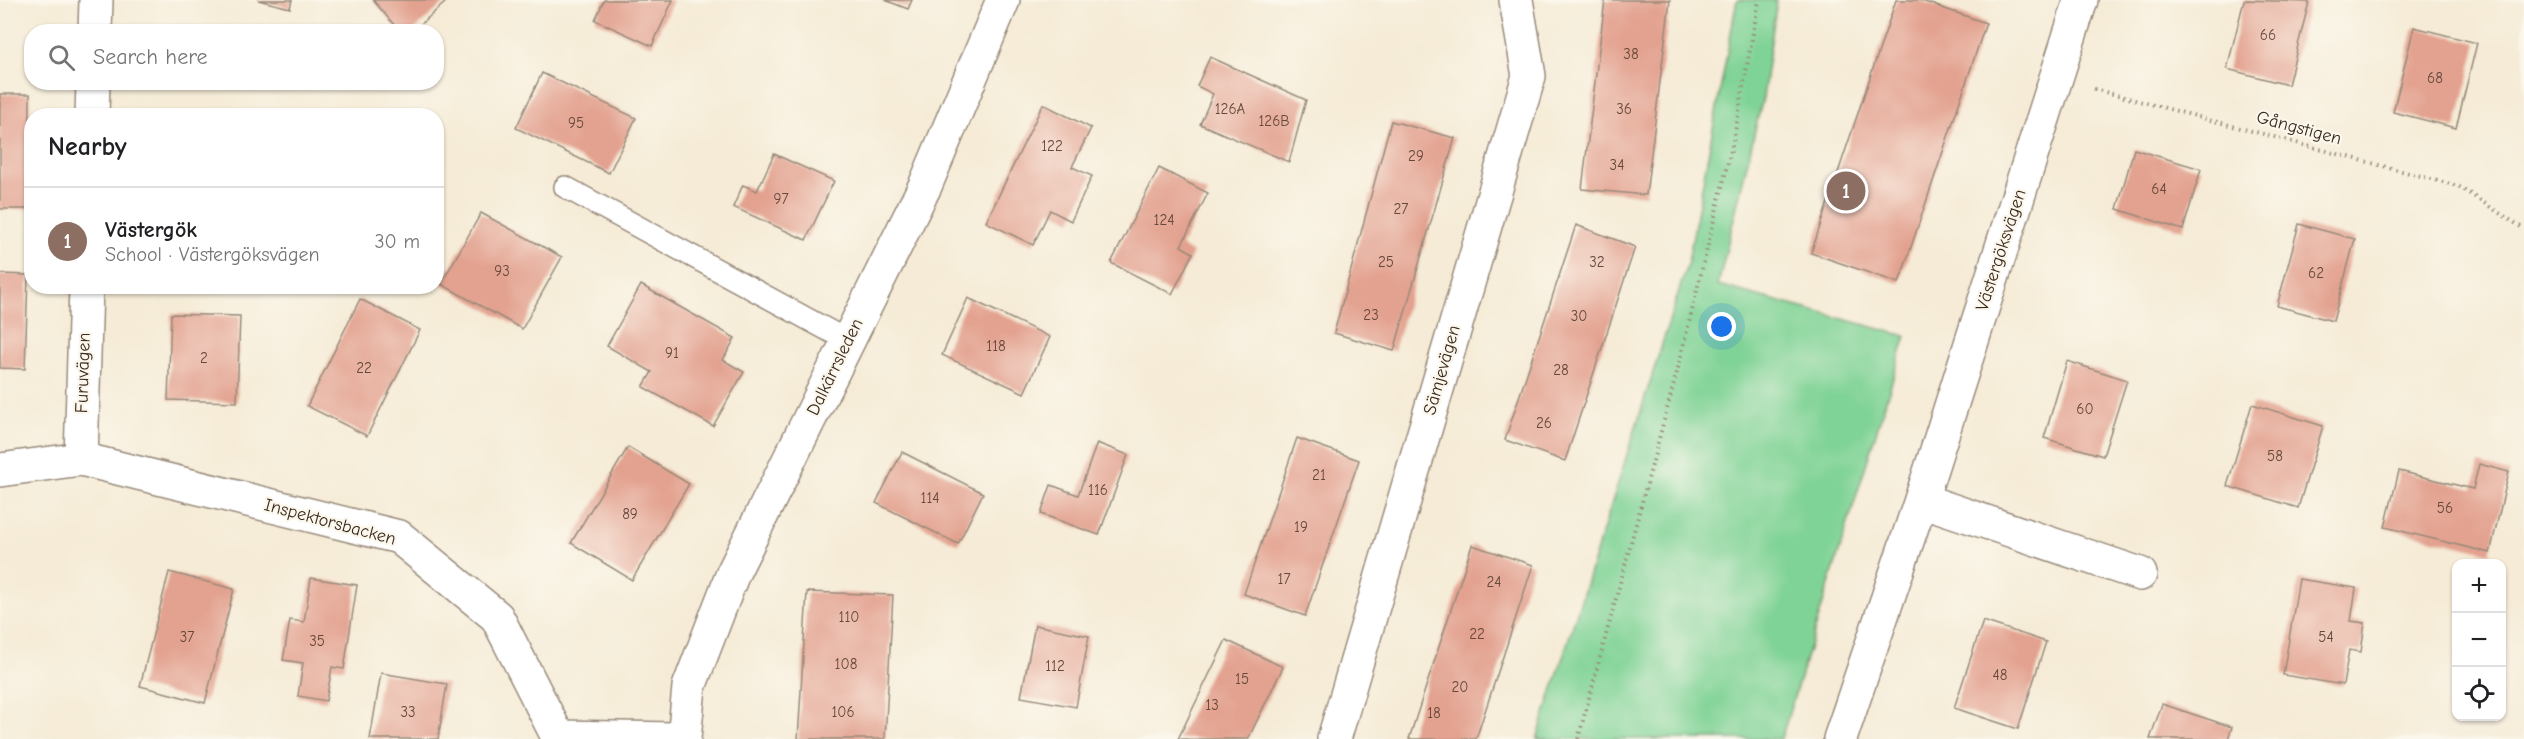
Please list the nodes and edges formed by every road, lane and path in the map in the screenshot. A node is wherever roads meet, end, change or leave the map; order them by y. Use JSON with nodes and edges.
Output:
{"nodes":[{"id":1,"x":96,"y":0,"type":"edge"},
{"id":2,"x":1003,"y":0,"type":"edge"},
{"id":3,"x":1516,"y":0,"type":"edge"},
{"id":4,"x":1759,"y":0,"type":"edge"},
{"id":5,"x":2081,"y":0,"type":"edge"},
{"id":6,"x":95,"y":24,"type":"edge"},
{"id":7,"x":2056,"y":78,"type":"junction"},
{"id":8,"x":93,"y":90,"type":"edge"},
{"id":9,"x":92,"y":108,"type":"edge"},
{"id":10,"x":565,"y":187,"type":"dead end"},
{"id":11,"x":2524,"y":229,"type":"edge"},
{"id":12,"x":86,"y":294,"type":"edge"},
{"id":13,"x":848,"y":341,"type":"junction"},
{"id":14,"x":81,"y":459,"type":"junction"},
{"id":15,"x":0,"y":470,"type":"edge"},
{"id":16,"x":1921,"y":500,"type":"junction"},
{"id":17,"x":2140,"y":574,"type":"dead end"},
{"id":18,"x":559,"y":738,"type":"edge"},
{"id":19,"x":675,"y":739,"type":"edge"},
{"id":20,"x":684,"y":739,"type":"edge"},
{"id":21,"x":1334,"y":739,"type":"edge"},
{"id":22,"x":1578,"y":739,"type":"edge"},
{"id":23,"x":1840,"y":739,"type":"edge"}],
"edges":[{"from":1,"to":6,"type":"street"},
{"from":2,"to":13,"type":"street","name":"Dalkärrsleden"},
{"from":3,"to":21,"type":"street","name":"Sämjevägen"},
{"from":4,"to":22,"type":"path"},
{"from":5,"to":7,"type":"street","name":"Västergöksvägen"},
{"from":7,"to":11,"type":"path","name":"Gångstigen"},
{"from":7,"to":16,"type":"street","name":"Västergöksvägen"},
{"from":8,"to":9,"type":"street"},
{"from":10,"to":13,"type":"lane"},
{"from":12,"to":14,"type":"street","name":"Furuvägen"},
{"from":13,"to":20,"type":"street","name":"Dalkärrsleden"},
{"from":14,"to":15,"type":"street","name":"Inspektorsbacken"},
{"from":14,"to":18,"type":"street","name":"Inspektorsbacken"},
{"from":16,"to":17,"type":"street"},
{"from":16,"to":23,"type":"street","name":"Västergöksvägen"},
{"from":18,"to":19,"type":"street","name":"Inspektorsbacken"}]}
